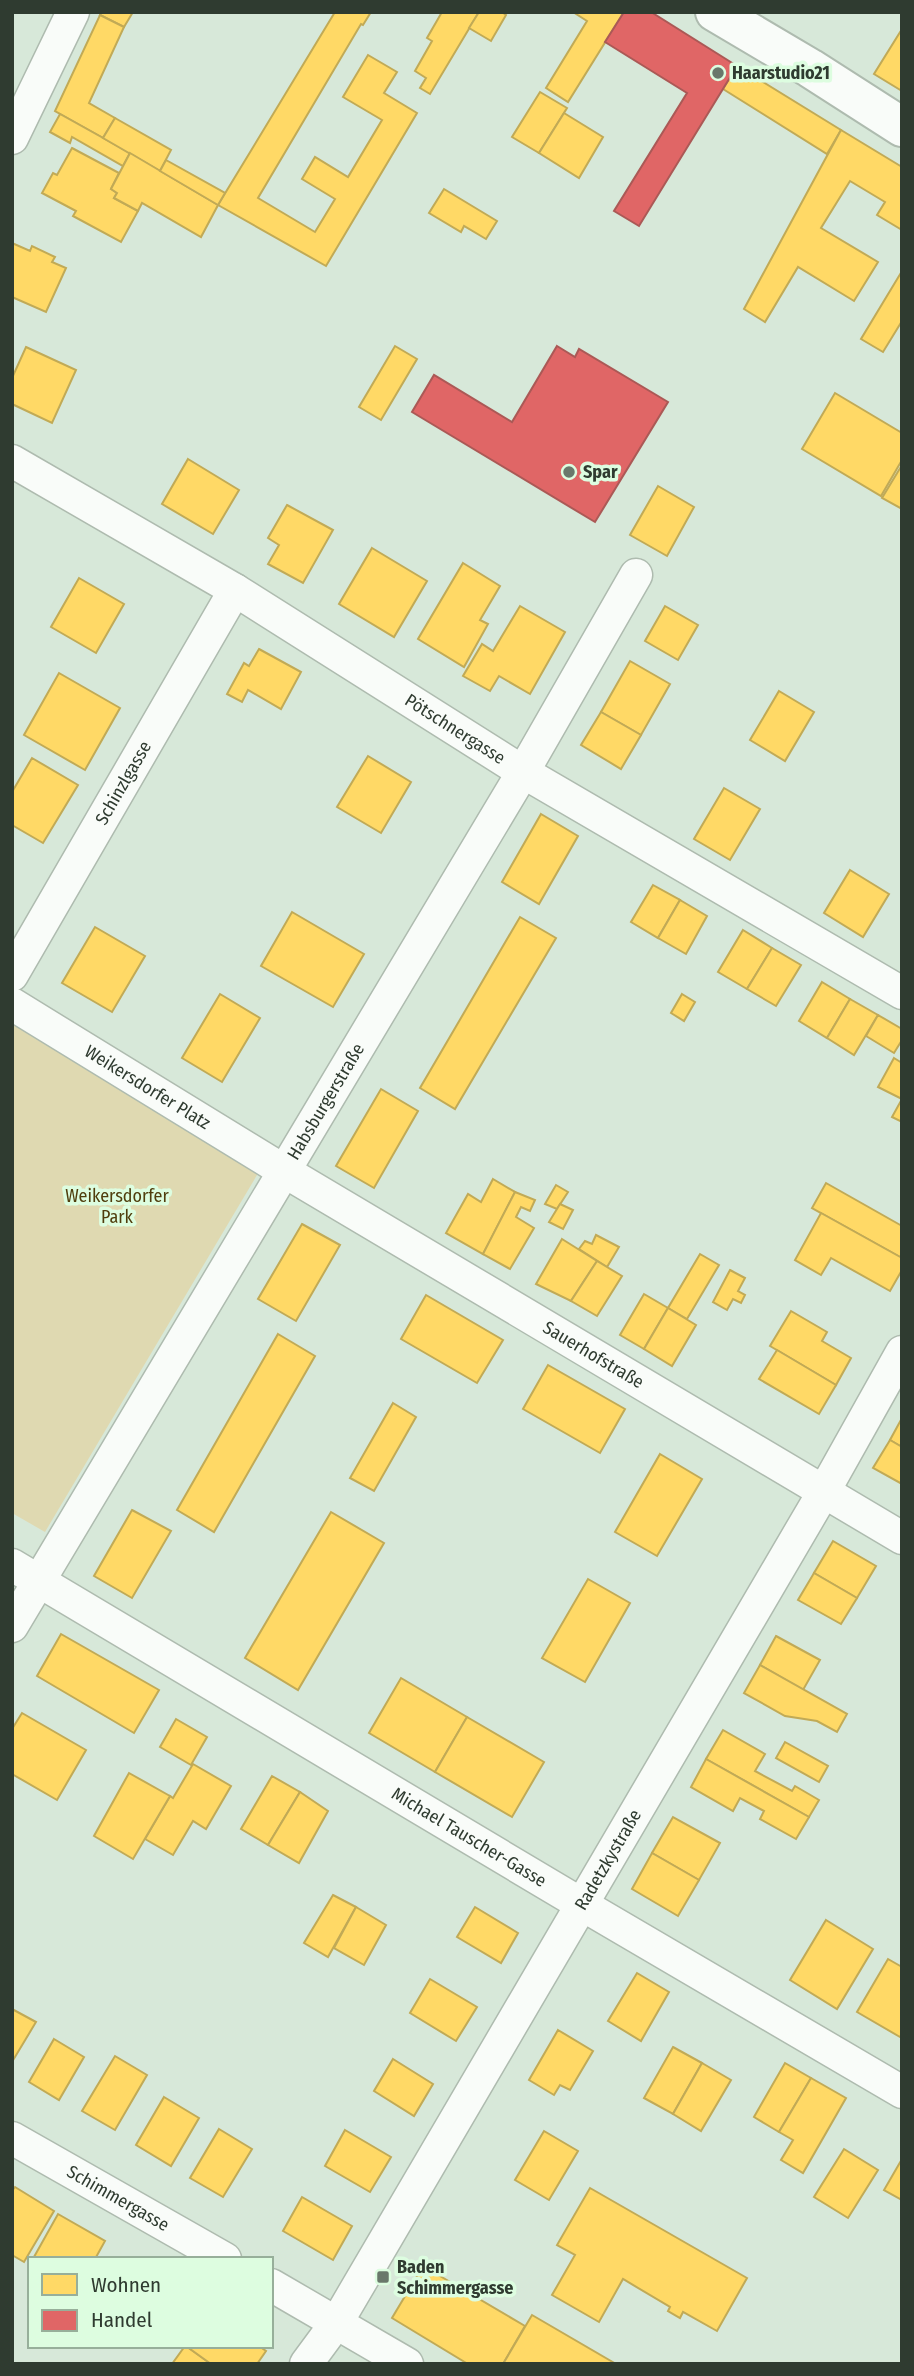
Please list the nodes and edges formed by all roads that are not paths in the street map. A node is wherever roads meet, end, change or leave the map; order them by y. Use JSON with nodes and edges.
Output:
{"nodes":[{"id":1,"x":73,"y":12,"type":"edge"},
{"id":2,"x":715,"y":12,"type":"edge"},
{"id":3,"x":902,"y":127,"type":"edge"},
{"id":4,"x":12,"y":138,"type":"edge"},
{"id":5,"x":12,"y":461,"type":"edge"},
{"id":6,"x":636,"y":575,"type":"dead end"},
{"id":7,"x":235,"y":590,"type":"junction"},
{"id":8,"x":523,"y":772,"type":"junction"},
{"id":9,"x":12,"y":975,"type":"edge"},
{"id":10,"x":902,"y":993,"type":"edge"},
{"id":11,"x":12,"y":1004,"type":"edge"},
{"id":12,"x":284,"y":1171,"type":"junction"},
{"id":13,"x":902,"y":1352,"type":"edge"},
{"id":14,"x":824,"y":1493,"type":"junction"},
{"id":15,"x":902,"y":1538,"type":"edge"},
{"id":16,"x":25,"y":1573,"type":"edge"},
{"id":17,"x":12,"y":1626,"type":"edge"},
{"id":18,"x":581,"y":1904,"type":"junction"},
{"id":19,"x":902,"y":2092,"type":"edge"},
{"id":20,"x":12,"y":2138,"type":"edge"},
{"id":21,"x":221,"y":2257,"type":"edge"},
{"id":22,"x":273,"y":2286,"type":"edge"},
{"id":23,"x":337,"y":2322,"type":"junction"},
{"id":24,"x":306,"y":2364,"type":"edge"},
{"id":25,"x":407,"y":2364,"type":"edge"}],
"edges":[{"from":1,"to":4,"type":"street"},
{"from":2,"to":3,"type":"street"},
{"from":5,"to":7,"type":"street","name":"Pötschnergasse"},
{"from":6,"to":8,"type":"street","name":"Habsburgerstraße"},
{"from":7,"to":8,"type":"street","name":"Pötschnergasse"},
{"from":7,"to":9,"type":"street","name":"Schinzlgasse"},
{"from":8,"to":10,"type":"street","name":"Pötschnergasse"},
{"from":8,"to":12,"type":"street","name":"Habsburgerstraße"},
{"from":11,"to":12,"type":"street","name":"Weikersdorfer Platz"},
{"from":12,"to":14,"type":"street","name":"Sauerhofstraße"},
{"from":12,"to":16,"type":"street","name":"Habsburgerstraße"},
{"from":13,"to":14,"type":"street","name":"Radetzkystraße"},
{"from":14,"to":15,"type":"street","name":"Sauerhofstraße"},
{"from":14,"to":18,"type":"street","name":"Radetzkystraße"},
{"from":16,"to":17,"type":"street","name":"Habsburgerstraße"},
{"from":16,"to":18,"type":"street","name":"Michael Tauscher-Gasse"},
{"from":18,"to":19,"type":"street","name":"Michael Tauscher-Gasse"},
{"from":18,"to":23,"type":"street","name":"Radetzkystraße"},
{"from":20,"to":21,"type":"street","name":"Schimmergasse"},
{"from":22,"to":23,"type":"street"},
{"from":23,"to":24,"type":"street","name":"Radetzkystraße"},
{"from":23,"to":25,"type":"street"}]}
